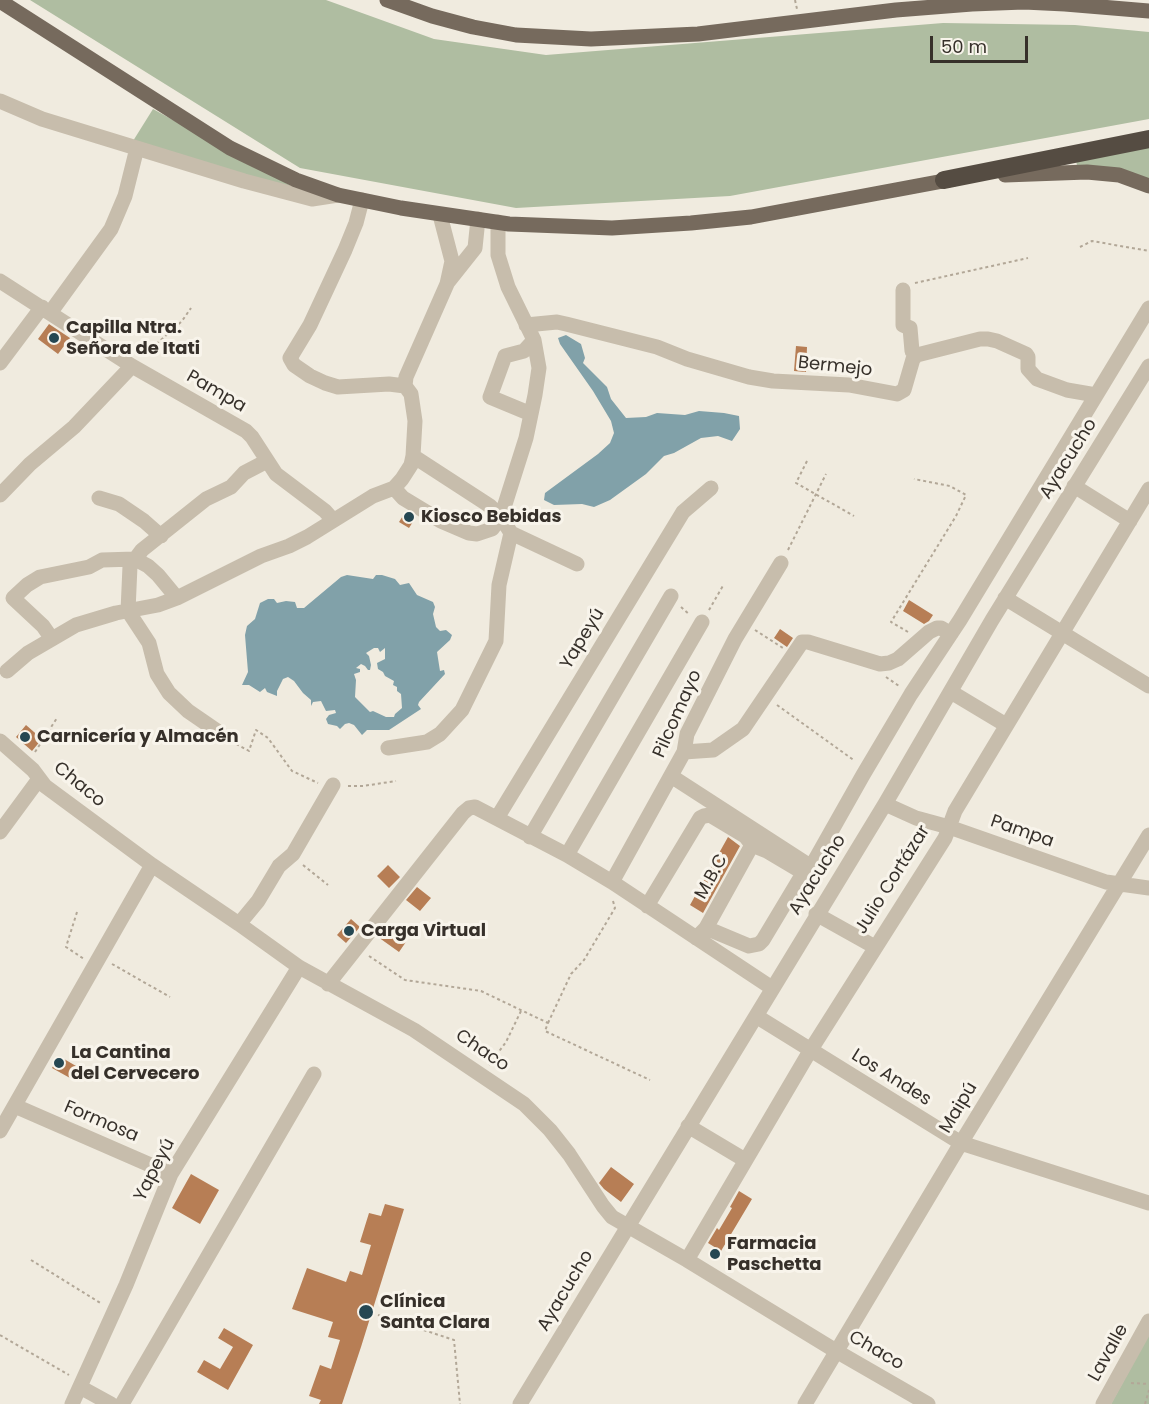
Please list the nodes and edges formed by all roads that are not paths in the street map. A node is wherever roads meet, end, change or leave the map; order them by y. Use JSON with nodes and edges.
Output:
{"nodes":[{"id":1,"x":387,"y":0,"type":"edge"},
{"id":2,"x":0,"y":1,"type":"edge"},
{"id":3,"x":1149,"y":11,"type":"edge"},
{"id":4,"x":0,"y":101,"type":"edge"},
{"id":5,"x":1149,"y":139,"type":"edge"},
{"id":6,"x":137,"y":148,"type":"junction"},
{"id":7,"x":944,"y":180,"type":"junction"},
{"id":8,"x":1149,"y":186,"type":"edge"},
{"id":9,"x":338,"y":195,"type":"junction"},
{"id":10,"x":362,"y":200,"type":"junction"},
{"id":11,"x":440,"y":214,"type":"junction"},
{"id":12,"x":477,"y":219,"type":"junction"},
{"id":13,"x":498,"y":222,"type":"junction"},
{"id":14,"x":0,"y":281,"type":"edge"},
{"id":15,"x":447,"y":284,"type":"junction"},
{"id":16,"x":903,"y":290,"type":"road end"},
{"id":17,"x":1149,"y":308,"type":"edge"},
{"id":18,"x":46,"y":310,"type":"junction"},
{"id":19,"x":526,"y":325,"type":"junction"},
{"id":20,"x":534,"y":340,"type":"junction"},
{"id":21,"x":917,"y":355,"type":"junction"},
{"id":22,"x":0,"y":363,"type":"edge"},
{"id":23,"x":132,"y":366,"type":"junction"},
{"id":24,"x":1147,"y":375,"type":"edge"},
{"id":25,"x":405,"y":386,"type":"junction"},
{"id":26,"x":1096,"y":395,"type":"junction"},
{"id":27,"x":531,"y":414,"type":"junction"},
{"id":28,"x":413,"y":456,"type":"junction"},
{"id":29,"x":267,"y":461,"type":"junction"},
{"id":30,"x":1074,"y":486,"type":"junction"},
{"id":31,"x":394,"y":488,"type":"junction"},
{"id":32,"x":711,"y":488,"type":"dead end"},
{"id":33,"x":1149,"y":489,"type":"edge"},
{"id":34,"x":0,"y":495,"type":"edge"},
{"id":35,"x":99,"y":498,"type":"dead end"},
{"id":36,"x":501,"y":517,"type":"junction"},
{"id":37,"x":333,"y":520,"type":"junction"},
{"id":38,"x":1130,"y":521,"type":"junction"},
{"id":39,"x":511,"y":533,"type":"junction"},
{"id":40,"x":161,"y":536,"type":"junction"},
{"id":41,"x":135,"y":559,"type":"junction"},
{"id":42,"x":781,"y":563,"type":"road end"},
{"id":43,"x":577,"y":564,"type":"dead end"},
{"id":44,"x":671,"y":596,"type":"road end"},
{"id":45,"x":177,"y":598,"type":"junction"},
{"id":46,"x":1005,"y":598,"type":"junction"},
{"id":47,"x":128,"y":611,"type":"junction"},
{"id":48,"x":960,"y":620,"type":"junction"},
{"id":49,"x":992,"y":620,"type":"junction"},
{"id":50,"x":702,"y":622,"type":"road end"},
{"id":51,"x":1062,"y":633,"type":"junction"},
{"id":52,"x":951,"y":634,"type":"junction"},
{"id":53,"x":52,"y":639,"type":"junction"},
{"id":54,"x":7,"y":671,"type":"dead end"},
{"id":55,"x":1149,"y":686,"type":"edge"},
{"id":56,"x":951,"y":692,"type":"junction"},
{"id":57,"x":1006,"y":725,"type":"junction"},
{"id":58,"x":220,"y":732,"type":"road end"},
{"id":59,"x":0,"y":741,"type":"edge"},
{"id":60,"x":388,"y":748,"type":"dead end"},
{"id":61,"x":684,"y":752,"type":"junction"},
{"id":62,"x":671,"y":776,"type":"junction"},
{"id":63,"x":39,"y":779,"type":"junction"},
{"id":64,"x":333,"y":785,"type":"road end"},
{"id":65,"x":885,"y":804,"type":"junction"},
{"id":66,"x":497,"y":818,"type":"junction"},
{"id":67,"x":949,"y":827,"type":"junction"},
{"id":68,"x":0,"y":832,"type":"edge"},
{"id":69,"x":1149,"y":835,"type":"edge"},
{"id":70,"x":530,"y":837,"type":"junction"},
{"id":71,"x":752,"y":845,"type":"junction"},
{"id":72,"x":567,"y":855,"type":"junction"},
{"id":73,"x":152,"y":865,"type":"junction"},
{"id":74,"x":807,"y":869,"type":"junction"},
{"id":75,"x":1119,"y":884,"type":"junction"},
{"id":76,"x":614,"y":885,"type":"junction"},
{"id":77,"x":1149,"y":888,"type":"edge"},
{"id":78,"x":647,"y":906,"type":"junction"},
{"id":79,"x":816,"y":914,"type":"junction"},
{"id":80,"x":239,"y":924,"type":"junction"},
{"id":81,"x":701,"y":933,"type":"junction"},
{"id":82,"x":874,"y":947,"type":"junction"},
{"id":83,"x":299,"y":967,"type":"junction"},
{"id":84,"x":328,"y":984,"type":"junction"},
{"id":85,"x":772,"y":988,"type":"junction"},
{"id":86,"x":756,"y":1016,"type":"junction"},
{"id":87,"x":810,"y":1051,"type":"junction"},
{"id":88,"x":314,"y":1074,"type":"dead end"},
{"id":89,"x":15,"y":1106,"type":"junction"},
{"id":90,"x":688,"y":1126,"type":"junction"},
{"id":91,"x":0,"y":1131,"type":"edge"},
{"id":92,"x":961,"y":1143,"type":"junction"},
{"id":93,"x":745,"y":1160,"type":"junction"},
{"id":94,"x":171,"y":1174,"type":"junction"},
{"id":95,"x":1149,"y":1203,"type":"edge"},
{"id":96,"x":628,"y":1226,"type":"junction"},
{"id":97,"x":687,"y":1260,"type":"junction"},
{"id":98,"x":1149,"y":1321,"type":"edge"},
{"id":99,"x":836,"y":1352,"type":"junction"},
{"id":100,"x":81,"y":1385,"type":"junction"},
{"id":101,"x":72,"y":1404,"type":"edge"},
{"id":102,"x":111,"y":1404,"type":"edge"},
{"id":103,"x":122,"y":1404,"type":"edge"},
{"id":104,"x":520,"y":1404,"type":"edge"},
{"id":105,"x":805,"y":1404,"type":"edge"},
{"id":106,"x":928,"y":1404,"type":"edge"},
{"id":107,"x":1103,"y":1404,"type":"edge"}],
"edges":[{"from":1,"to":3,"type":"main road"},
{"from":2,"to":9,"type":"main road"},
{"from":4,"to":6,"type":"street"},
{"from":5,"to":7,"type":"highway"},
{"from":6,"to":9,"type":"street"},
{"from":6,"to":18,"type":"street"},
{"from":7,"to":8,"type":"main road"},
{"from":7,"to":13,"type":"main road"},
{"from":9,"to":10,"type":"main road"},
{"from":10,"to":11,"type":"main road"},
{"from":10,"to":25,"type":"street"},
{"from":11,"to":12,"type":"main road"},
{"from":11,"to":15,"type":"street"},
{"from":12,"to":13,"type":"main road"},
{"from":12,"to":15,"type":"street"},
{"from":13,"to":19,"type":"street"},
{"from":14,"to":18,"type":"street","name":"Pampa"},
{"from":15,"to":25,"type":"street"},
{"from":16,"to":21,"type":"street"},
{"from":17,"to":26,"type":"street","name":"Ayacucho"},
{"from":18,"to":22,"type":"street"},
{"from":18,"to":23,"type":"street","name":"Pampa"},
{"from":19,"to":20,"type":"street"},
{"from":19,"to":21,"type":"street","name":"Bermejo"},
{"from":20,"to":27,"type":"street"},
{"from":20,"to":27,"type":"street"},
{"from":21,"to":26,"type":"street"},
{"from":23,"to":29,"type":"street","name":"Pampa"},
{"from":23,"to":34,"type":"street"},
{"from":24,"to":30,"type":"street","name":"Ayacucho"},
{"from":25,"to":28,"type":"street"},
{"from":26,"to":48,"type":"street","name":"Ayacucho"},
{"from":27,"to":36,"type":"street"},
{"from":28,"to":31,"type":"street"},
{"from":28,"to":36,"type":"street"},
{"from":29,"to":37,"type":"street","name":"Pampa"},
{"from":29,"to":40,"type":"street"},
{"from":30,"to":38,"type":"street"},
{"from":30,"to":46,"type":"street","name":"Ayacucho"},
{"from":31,"to":36,"type":"street"},
{"from":31,"to":37,"type":"street"},
{"from":32,"to":66,"type":"street","name":"Yapeyú"},
{"from":33,"to":38,"type":"street","name":"Julio Cortázar"},
{"from":35,"to":40,"type":"street"},
{"from":36,"to":39,"type":"street"},
{"from":37,"to":45,"type":"street"},
{"from":38,"to":51,"type":"street","name":"Julio Cortázar"},
{"from":39,"to":43,"type":"street"},
{"from":39,"to":60,"type":"street"},
{"from":40,"to":41,"type":"street"},
{"from":41,"to":45,"type":"street"},
{"from":41,"to":47,"type":"street"},
{"from":41,"to":53,"type":"street"},
{"from":42,"to":61,"type":"street","name":"Pilcomayo"},
{"from":44,"to":70,"type":"street"},
{"from":45,"to":47,"type":"street"},
{"from":46,"to":49,"type":"street","name":"Ayacucho"},
{"from":46,"to":51,"type":"street"},
{"from":47,"to":53,"type":"street"},
{"from":47,"to":58,"type":"street"},
{"from":48,"to":49,"type":"street"},
{"from":48,"to":52,"type":"street","name":"Ayacucho"},
{"from":49,"to":56,"type":"street","name":"Ayacucho"},
{"from":50,"to":72,"type":"street"},
{"from":51,"to":55,"type":"street"},
{"from":51,"to":57,"type":"street","name":"Julio Cortázar"},
{"from":52,"to":61,"type":"street"},
{"from":52,"to":74,"type":"street","name":"Ayacucho"},
{"from":53,"to":54,"type":"street"},
{"from":56,"to":57,"type":"street"},
{"from":56,"to":65,"type":"street","name":"Ayacucho"},
{"from":57,"to":67,"type":"street","name":"Julio Cortázar"},
{"from":59,"to":63,"type":"street","name":"Chaco"},
{"from":61,"to":62,"type":"street","name":"Pilcomayo"},
{"from":62,"to":74,"type":"street"},
{"from":62,"to":76,"type":"street","name":"Pilcomayo"},
{"from":63,"to":68,"type":"street"},
{"from":63,"to":73,"type":"street","name":"Chaco"},
{"from":64,"to":80,"type":"street"},
{"from":65,"to":67,"type":"street","name":"Pampa"},
{"from":65,"to":79,"type":"street","name":"Ayacucho"},
{"from":66,"to":70,"type":"street"},
{"from":66,"to":84,"type":"street"},
{"from":67,"to":75,"type":"street","name":"Pampa"},
{"from":67,"to":82,"type":"street","name":"Julio Cortázar"},
{"from":69,"to":75,"type":"street","name":"Maipú"},
{"from":70,"to":72,"type":"street"},
{"from":71,"to":74,"type":"street"},
{"from":71,"to":78,"type":"street"},
{"from":71,"to":81,"type":"street","name":"M.B.C"},
{"from":72,"to":76,"type":"street"},
{"from":73,"to":80,"type":"street","name":"Chaco"},
{"from":73,"to":89,"type":"street"},
{"from":74,"to":81,"type":"street","name":"Ayacucho"},
{"from":75,"to":77,"type":"street","name":"Pampa"},
{"from":75,"to":92,"type":"street","name":"Maipú"},
{"from":76,"to":78,"type":"street"},
{"from":78,"to":81,"type":"street"},
{"from":79,"to":82,"type":"street"},
{"from":79,"to":85,"type":"street","name":"Ayacucho"},
{"from":80,"to":83,"type":"street","name":"Chaco"},
{"from":81,"to":85,"type":"street"},
{"from":82,"to":87,"type":"street","name":"Julio Cortázar"},
{"from":83,"to":84,"type":"street","name":"Chaco"},
{"from":83,"to":94,"type":"street","name":"Yapeyú"},
{"from":84,"to":96,"type":"street","name":"Chaco"},
{"from":85,"to":86,"type":"street","name":"Ayacucho"},
{"from":86,"to":87,"type":"street","name":"Los Andes"},
{"from":86,"to":90,"type":"street","name":"Ayacucho"},
{"from":87,"to":92,"type":"street","name":"Los Andes"},
{"from":87,"to":93,"type":"street","name":"Julio Cortázar"},
{"from":88,"to":103,"type":"street"},
{"from":89,"to":91,"type":"street"},
{"from":89,"to":94,"type":"street","name":"Formosa"},
{"from":90,"to":93,"type":"street"},
{"from":90,"to":96,"type":"street","name":"Ayacucho"},
{"from":92,"to":95,"type":"street","name":"Los Andes"},
{"from":92,"to":99,"type":"street","name":"Maipú"},
{"from":93,"to":97,"type":"street","name":"Julio Cortázar"},
{"from":94,"to":100,"type":"street","name":"Yapeyú"},
{"from":96,"to":97,"type":"street","name":"Chaco"},
{"from":96,"to":104,"type":"street","name":"Ayacucho"},
{"from":97,"to":99,"type":"street","name":"Chaco"},
{"from":98,"to":107,"type":"street","name":"Lavalle"},
{"from":99,"to":105,"type":"street","name":"Maipú"},
{"from":99,"to":106,"type":"street","name":"Chaco"},
{"from":100,"to":101,"type":"street","name":"Yapeyú"},
{"from":100,"to":102,"type":"street"}]}
